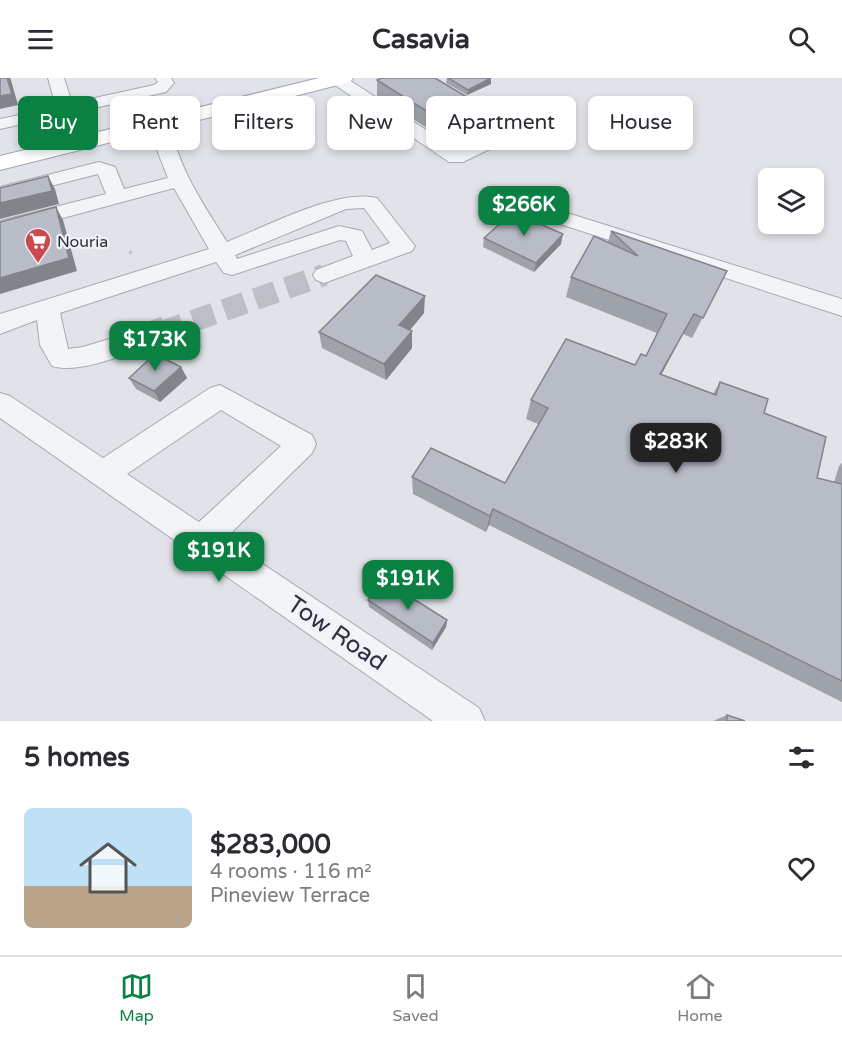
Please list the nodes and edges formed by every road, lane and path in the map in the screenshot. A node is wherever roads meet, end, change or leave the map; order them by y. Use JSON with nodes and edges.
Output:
{"nodes":[{"id":1,"x":56,"y":78,"type":"edge"},
{"id":2,"x":163,"y":78,"type":"edge"},
{"id":3,"x":422,"y":78,"type":"edge"},
{"id":4,"x":340,"y":79,"type":"edge"},
{"id":5,"x":302,"y":85,"type":"edge"},
{"id":6,"x":62,"y":96,"type":"edge"},
{"id":7,"x":98,"y":103,"type":"edge"},
{"id":8,"x":200,"y":113,"type":"edge"},
{"id":9,"x":18,"y":120,"type":"edge"},
{"id":10,"x":0,"y":124,"type":"edge"},
{"id":11,"x":110,"y":136,"type":"edge"},
{"id":12,"x":166,"y":150,"type":"edge"},
{"id":13,"x":1,"y":163,"type":"edge"},
{"id":14,"x":179,"y":181,"type":"junction"},
{"id":15,"x":0,"y":193,"type":"edge"},
{"id":16,"x":117,"y":197,"type":"junction"},
{"id":17,"x":564,"y":218,"type":"dead end"},
{"id":18,"x":0,"y":228,"type":"edge"},
{"id":19,"x":366,"y":260,"type":"junction"},
{"id":20,"x":226,"y":261,"type":"junction"},
{"id":21,"x":324,"y":275,"type":"tunnel mouth"},
{"id":22,"x":842,"y":308,"type":"edge"},
{"id":23,"x":49,"y":318,"type":"junction"},
{"id":24,"x":0,"y":325,"type":"edge"},
{"id":25,"x":149,"y":336,"type":"tunnel mouth"},
{"id":26,"x":0,"y":404,"type":"edge"},
{"id":27,"x":103,"y":474,"type":"junction"},
{"id":28,"x":201,"y":541,"type":"junction"},
{"id":29,"x":466,"y":721,"type":"edge"}],
"edges":[{"from":1,"to":6,"type":"street"},
{"from":2,"to":7,"type":"street"},
{"from":3,"to":4,"type":"street"},
{"from":4,"to":5,"type":"main road"},
{"from":5,"to":8,"type":"main road"},
{"from":9,"to":10,"type":"street"},
{"from":11,"to":13,"type":"main road"},
{"from":12,"to":14,"type":"street"},
{"from":14,"to":16,"type":"street"},
{"from":14,"to":20,"type":"street"},
{"from":15,"to":16,"type":"street"},
{"from":16,"to":18,"type":"street"},
{"from":17,"to":22,"type":"street"},
{"from":19,"to":20,"type":"street"},
{"from":19,"to":20,"type":"street"},
{"from":19,"to":21,"type":"street"},
{"from":20,"to":23,"type":"street"},
{"from":23,"to":24,"type":"street"},
{"from":23,"to":25,"type":"street"},
{"from":26,"to":27,"type":"street","name":"Tow Road"},
{"from":27,"to":28,"type":"street","name":"Tow Road"},
{"from":27,"to":28,"type":"street"},
{"from":28,"to":29,"type":"street","name":"Tow Road"}]}
